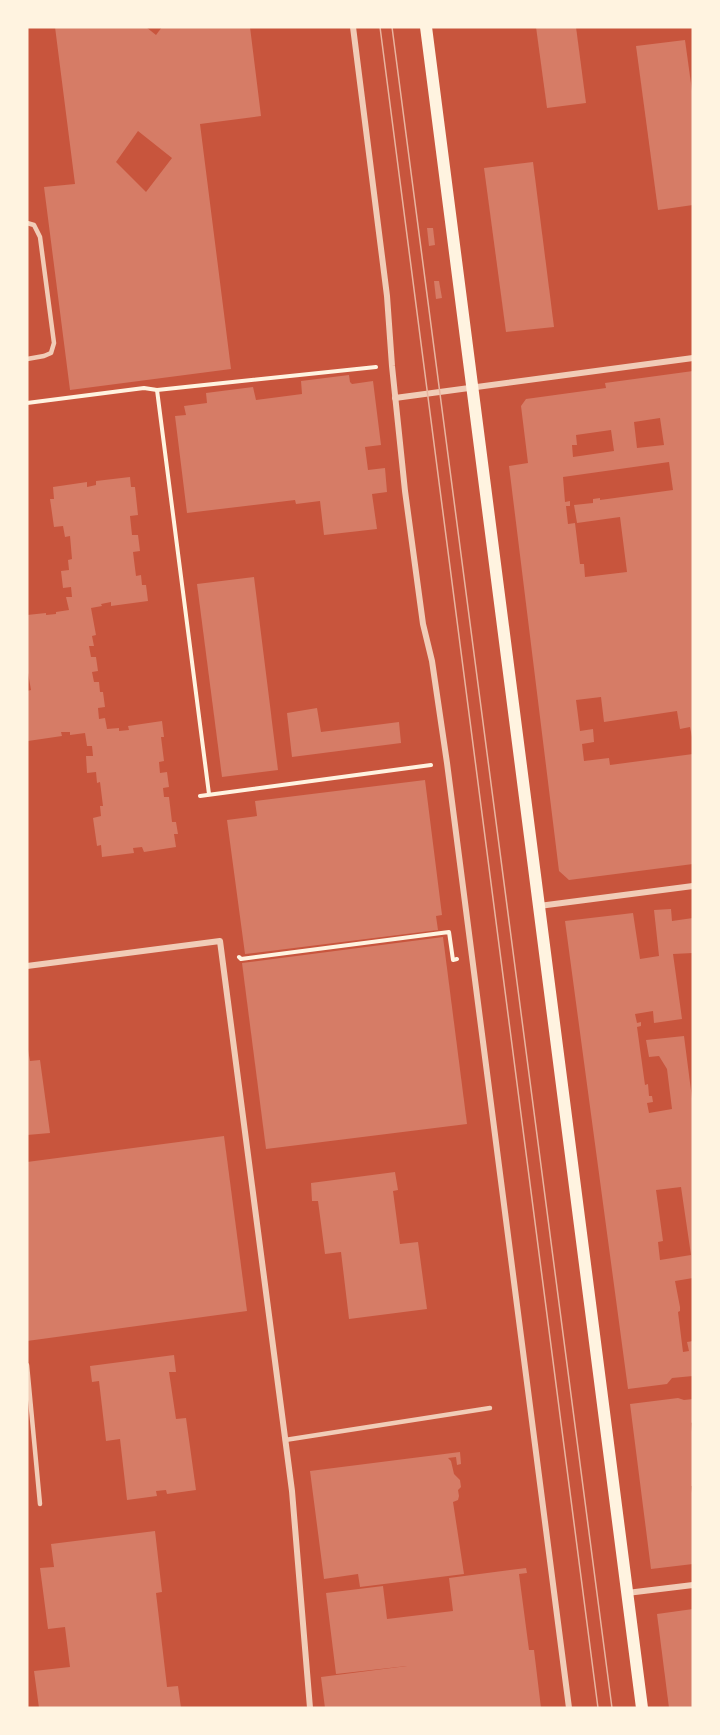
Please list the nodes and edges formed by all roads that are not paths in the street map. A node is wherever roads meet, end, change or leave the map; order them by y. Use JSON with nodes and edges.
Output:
{"nodes":[{"id":1,"x":353,"y":27,"type":"edge"},
{"id":2,"x":426,"y":27,"type":"edge"},
{"id":3,"x":27,"y":223,"type":"edge"},
{"id":4,"x":693,"y":357,"type":"edge"},
{"id":5,"x":27,"y":359,"type":"edge"},
{"id":6,"x":473,"y":387,"type":"junction"},
{"id":7,"x":395,"y":398,"type":"junction"},
{"id":8,"x":693,"y":886,"type":"edge"},
{"id":9,"x":539,"y":906,"type":"junction"},
{"id":10,"x":27,"y":966,"type":"edge"},
{"id":11,"x":27,"y":1365,"type":"edge"},
{"id":12,"x":490,"y":1408,"type":"dead end"},
{"id":13,"x":34,"y":1440,"type":"junction"},
{"id":14,"x":285,"y":1440,"type":"junction"},
{"id":15,"x":27,"y":1441,"type":"edge"},
{"id":16,"x":40,"y":1504,"type":"dead end"},
{"id":17,"x":693,"y":1585,"type":"edge"},
{"id":18,"x":627,"y":1593,"type":"junction"},
{"id":19,"x":310,"y":1708,"type":"edge"},
{"id":20,"x":569,"y":1708,"type":"edge"},
{"id":21,"x":642,"y":1708,"type":"edge"}],
"edges":[{"from":1,"to":7,"type":"street"},
{"from":2,"to":6,"type":"main road"},
{"from":3,"to":5,"type":"lane"},
{"from":4,"to":6,"type":"street"},
{"from":6,"to":7,"type":"street"},
{"from":6,"to":9,"type":"main road"},
{"from":7,"to":20,"type":"street"},
{"from":8,"to":9,"type":"street"},
{"from":9,"to":18,"type":"main road"},
{"from":10,"to":14,"type":"street"},
{"from":11,"to":13,"type":"lane"},
{"from":12,"to":14,"type":"lane"},
{"from":13,"to":15,"type":"lane"},
{"from":13,"to":16,"type":"lane"},
{"from":14,"to":19,"type":"street"},
{"from":17,"to":18,"type":"street"},
{"from":18,"to":21,"type":"main road"}]}
